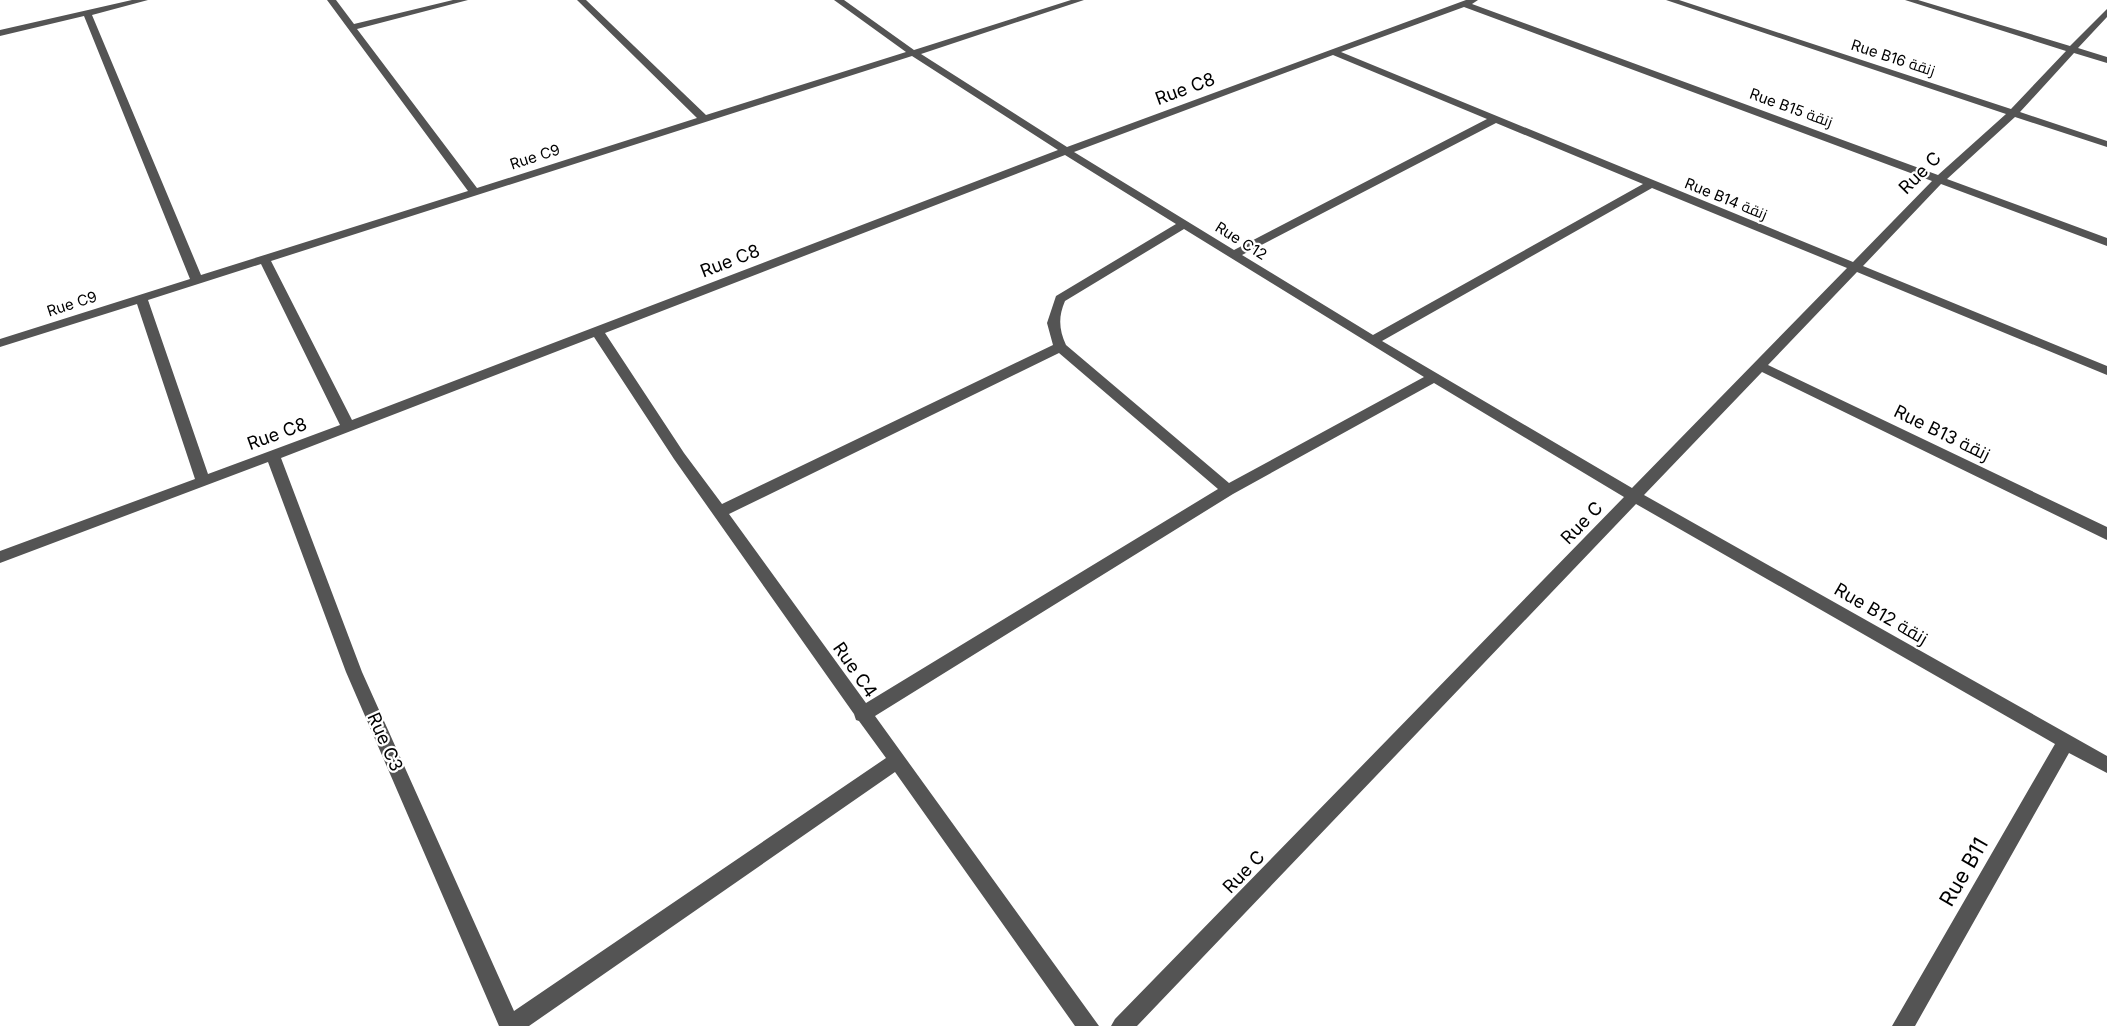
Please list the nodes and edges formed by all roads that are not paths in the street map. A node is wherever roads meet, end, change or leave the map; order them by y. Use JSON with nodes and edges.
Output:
{"nodes":[{"id":1,"x":144,"y":0,"type":"edge"},
{"id":2,"x":331,"y":0,"type":"edge"},
{"id":3,"x":464,"y":0,"type":"edge"},
{"id":4,"x":580,"y":0,"type":"edge"},
{"id":5,"x":838,"y":0,"type":"edge"},
{"id":6,"x":1080,"y":0,"type":"edge"},
{"id":7,"x":1670,"y":0,"type":"edge"},
{"id":8,"x":1909,"y":0,"type":"edge"},
{"id":9,"x":1470,"y":2,"type":"edge"},
{"id":10,"x":2107,"y":12,"type":"edge"},
{"id":11,"x":87,"y":13,"type":"junction"},
{"id":12,"x":350,"y":28,"type":"junction"},
{"id":13,"x":0,"y":33,"type":"edge"},
{"id":14,"x":2072,"y":50,"type":"junction"},
{"id":15,"x":913,"y":53,"type":"junction"},
{"id":16,"x":1335,"y":53,"type":"junction"},
{"id":17,"x":2107,"y":60,"type":"edge"},
{"id":18,"x":2013,"y":113,"type":"junction"},
{"id":19,"x":704,"y":119,"type":"junction"},
{"id":20,"x":1494,"y":120,"type":"junction"},
{"id":21,"x":2107,"y":144,"type":"edge"},
{"id":22,"x":1066,"y":151,"type":"junction"},
{"id":23,"x":1940,"y":179,"type":"junction"},
{"id":24,"x":1650,"y":184,"type":"junction"},
{"id":25,"x":475,"y":192,"type":"junction"},
{"id":26,"x":1184,"y":224,"type":"junction"},
{"id":27,"x":2107,"y":242,"type":"edge"},
{"id":28,"x":1234,"y":254,"type":"junction"},
{"id":29,"x":265,"y":260,"type":"junction"},
{"id":30,"x":1855,"y":267,"type":"junction"},
{"id":31,"x":197,"y":280,"type":"junction"},
{"id":32,"x":141,"y":298,"type":"junction"},
{"id":33,"x":597,"y":331,"type":"junction"},
{"id":34,"x":1373,"y":341,"type":"junction"},
{"id":35,"x":0,"y":343,"type":"edge"},
{"id":36,"x":1060,"y":347,"type":"junction"},
{"id":37,"x":1760,"y":366,"type":"junction"},
{"id":38,"x":2107,"y":371,"type":"edge"},
{"id":39,"x":1434,"y":376,"type":"junction"},
{"id":40,"x":348,"y":427,"type":"junction"},
{"id":41,"x":272,"y":454,"type":"junction"},
{"id":42,"x":203,"y":480,"type":"junction"},
{"id":43,"x":1228,"y":490,"type":"junction"},
{"id":44,"x":1635,"y":497,"type":"junction"},
{"id":45,"x":719,"y":512,"type":"junction"},
{"id":46,"x":2107,"y":534,"type":"edge"},
{"id":47,"x":0,"y":557,"type":"edge"},
{"id":48,"x":862,"y":715,"type":"junction"},
{"id":49,"x":2066,"y":742,"type":"junction"},
{"id":50,"x":896,"y":761,"type":"junction"},
{"id":51,"x":2107,"y":765,"type":"edge"},
{"id":52,"x":511,"y":1026,"type":"edge"},
{"id":53,"x":1088,"y":1026,"type":"edge"},
{"id":54,"x":1122,"y":1026,"type":"edge"},
{"id":55,"x":1903,"y":1026,"type":"edge"}],
"edges":[{"from":1,"to":11,"type":"street"},
{"from":2,"to":12,"type":"street"},
{"from":3,"to":12,"type":"street"},
{"from":4,"to":19,"type":"street"},
{"from":5,"to":15,"type":"street","name":"Rue C12"},
{"from":6,"to":15,"type":"street","name":"Rue C9"},
{"from":7,"to":18,"type":"street","name":"Rue B16 زنقة"},
{"from":8,"to":14,"type":"street"},
{"from":9,"to":16,"type":"street","name":"Rue C8"},
{"from":9,"to":23,"type":"street","name":"Rue B15 زنقة"},
{"from":10,"to":14,"type":"street","name":"Rue C"},
{"from":11,"to":13,"type":"street"},
{"from":11,"to":31,"type":"street"},
{"from":12,"to":25,"type":"street"},
{"from":14,"to":17,"type":"street"},
{"from":14,"to":18,"type":"street","name":"Rue C"},
{"from":15,"to":19,"type":"street","name":"Rue C9"},
{"from":15,"to":22,"type":"street","name":"Rue C12"},
{"from":16,"to":20,"type":"street","name":"Rue B14 زنقة"},
{"from":16,"to":22,"type":"street","name":"Rue C8"},
{"from":18,"to":21,"type":"street","name":"Rue B16 زنقة"},
{"from":18,"to":23,"type":"street","name":"Rue C"},
{"from":19,"to":25,"type":"street","name":"Rue C9"},
{"from":20,"to":24,"type":"street","name":"Rue B14 زنقة"},
{"from":20,"to":28,"type":"street"},
{"from":22,"to":26,"type":"street","name":"Rue C12"},
{"from":22,"to":33,"type":"street","name":"Rue C8"},
{"from":23,"to":27,"type":"street","name":"Rue B15 زنقة"},
{"from":23,"to":30,"type":"street","name":"Rue C"},
{"from":24,"to":30,"type":"street","name":"Rue B14 زنقة"},
{"from":24,"to":34,"type":"street"},
{"from":25,"to":29,"type":"street","name":"Rue C9"},
{"from":26,"to":28,"type":"street","name":"Rue C12"},
{"from":26,"to":36,"type":"street"},
{"from":28,"to":34,"type":"street","name":"Rue C12"},
{"from":29,"to":31,"type":"street","name":"Rue C9"},
{"from":29,"to":40,"type":"street"},
{"from":30,"to":37,"type":"street","name":"Rue C"},
{"from":30,"to":38,"type":"street","name":"Rue B14 زنقة"},
{"from":31,"to":32,"type":"street","name":"Rue C9"},
{"from":32,"to":35,"type":"street","name":"Rue C9"},
{"from":32,"to":42,"type":"street"},
{"from":33,"to":40,"type":"street","name":"Rue C8"},
{"from":33,"to":45,"type":"street","name":"Rue C4"},
{"from":34,"to":39,"type":"street","name":"Rue C12"},
{"from":36,"to":43,"type":"street"},
{"from":36,"to":45,"type":"street"},
{"from":37,"to":44,"type":"street","name":"Rue C"},
{"from":37,"to":46,"type":"street","name":"Rue B13 زنقة"},
{"from":39,"to":43,"type":"street"},
{"from":39,"to":44,"type":"street","name":"Rue C12"},
{"from":40,"to":41,"type":"street","name":"Rue C8"},
{"from":41,"to":42,"type":"street","name":"Rue C8"},
{"from":41,"to":52,"type":"street","name":"Rue C3"},
{"from":42,"to":47,"type":"street","name":"Rue C8"},
{"from":43,"to":48,"type":"street"},
{"from":44,"to":49,"type":"street","name":"Rue B12 زنقة"},
{"from":44,"to":54,"type":"street","name":"Rue C"},
{"from":45,"to":48,"type":"street","name":"Rue C4"},
{"from":48,"to":50,"type":"street","name":"Rue C4"},
{"from":49,"to":51,"type":"street","name":"Rue B12 زنقة"},
{"from":49,"to":55,"type":"street","name":"Rue B11"},
{"from":50,"to":52,"type":"street"},
{"from":50,"to":53,"type":"street","name":"Rue C4"}]}
